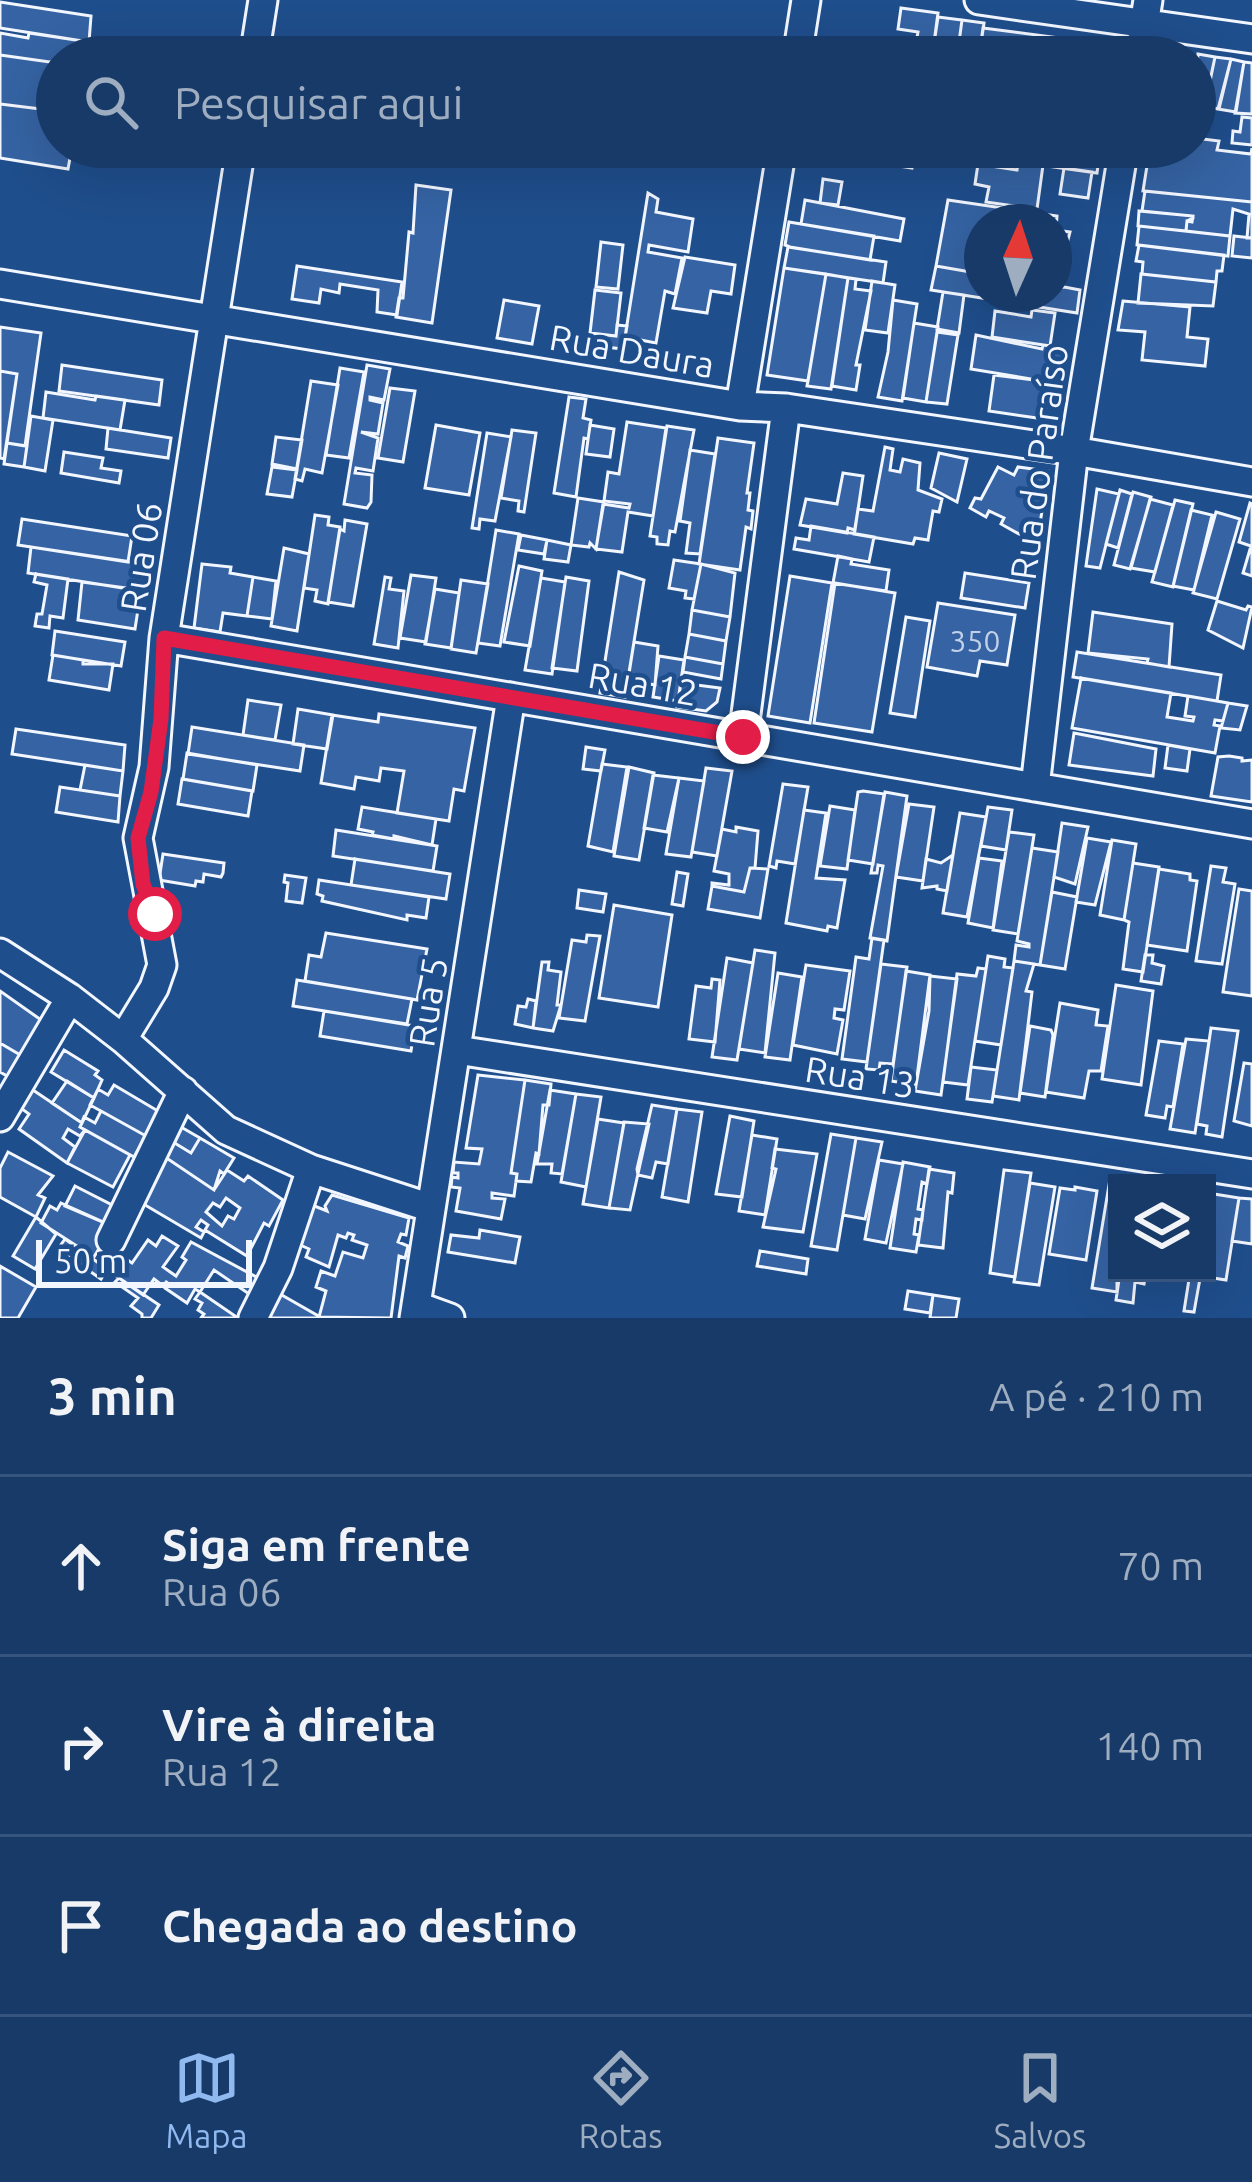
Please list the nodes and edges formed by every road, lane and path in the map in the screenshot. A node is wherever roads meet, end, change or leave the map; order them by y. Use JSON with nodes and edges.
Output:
{"nodes":[{"id":1,"x":263,"y":0,"type":"edge"},
{"id":2,"x":806,"y":0,"type":"edge"},
{"id":3,"x":979,"y":0,"type":"edge"},
{"id":4,"x":1146,"y":11,"type":"edge"},
{"id":5,"x":257,"y":36,"type":"edge"},
{"id":6,"x":800,"y":36,"type":"edge"},
{"id":7,"x":1252,"y":39,"type":"edge"},
{"id":8,"x":238,"y":168,"type":"edge"},
{"id":9,"x":779,"y":168,"type":"edge"},
{"id":10,"x":1121,"y":168,"type":"edge"},
{"id":11,"x":0,"y":284,"type":"edge"},
{"id":12,"x":215,"y":318,"type":"junction"},
{"id":13,"x":740,"y":406,"type":"junction"},
{"id":14,"x":786,"y":408,"type":"junction"},
{"id":15,"x":1074,"y":451,"type":"junction"},
{"id":16,"x":1252,"y":482,"type":"edge"},
{"id":17,"x":164,"y":638,"type":"junction"},
{"id":18,"x":511,"y":698,"type":"junction"},
{"id":19,"x":743,"y":737,"type":"junction"},
{"id":20,"x":1035,"y":787,"type":"junction"},
{"id":21,"x":1252,"y":824,"type":"edge"},
{"id":22,"x":0,"y":953,"type":"edge"},
{"id":23,"x":70,"y":998,"type":"junction"},
{"id":24,"x":123,"y":1039,"type":"junction"},
{"id":25,"x":457,"y":1050,"type":"junction"},
{"id":26,"x":183,"y":1091,"type":"junction"},
{"id":27,"x":0,"y":1117,"type":"edge"},
{"id":28,"x":311,"y":1169,"type":"junction"},
{"id":29,"x":1252,"y":1174,"type":"edge"},
{"id":30,"x":431,"y":1208,"type":"junction"},
{"id":31,"x":111,"y":1240,"type":"dead end"},
{"id":32,"x":416,"y":1312,"type":"edge"},
{"id":33,"x":253,"y":1318,"type":"edge"},
{"id":34,"x":450,"y":1318,"type":"edge"}],
"edges":[{"from":1,"to":5,"type":"street"},
{"from":2,"to":6,"type":"street"},
{"from":3,"to":4,"type":"street"},
{"from":4,"to":7,"type":"street"},
{"from":8,"to":12,"type":"street","name":"Rua 06"},
{"from":9,"to":13,"type":"street"},
{"from":10,"to":15,"type":"street","name":"Rua do Paraíso"},
{"from":11,"to":12,"type":"street","name":"Rua Daura"},
{"from":12,"to":13,"type":"street","name":"Rua Daura"},
{"from":12,"to":17,"type":"street","name":"Rua 06"},
{"from":13,"to":14,"type":"street","name":"Rua Daura"},
{"from":14,"to":15,"type":"street","name":"Rua Daura"},
{"from":14,"to":19,"type":"street"},
{"from":15,"to":16,"type":"street","name":"Rua Daura"},
{"from":15,"to":20,"type":"street","name":"Rua do Paraíso"},
{"from":17,"to":18,"type":"street","name":"Rua 12"},
{"from":17,"to":24,"type":"street","name":"Rua 06"},
{"from":18,"to":19,"type":"street","name":"Rua 12"},
{"from":18,"to":25,"type":"street","name":"Rua 5"},
{"from":19,"to":20,"type":"street","name":"Rua 12"},
{"from":20,"to":21,"type":"street","name":"Rua 12"},
{"from":22,"to":23,"type":"street"},
{"from":23,"to":24,"type":"street"},
{"from":23,"to":27,"type":"street"},
{"from":24,"to":26,"type":"street"},
{"from":25,"to":29,"type":"street","name":"Rua 13"},
{"from":25,"to":30,"type":"street","name":"Rua 5"},
{"from":26,"to":28,"type":"street"},
{"from":26,"to":31,"type":"street"},
{"from":28,"to":30,"type":"street"},
{"from":28,"to":33,"type":"street"},
{"from":30,"to":32,"type":"street","name":"Rua 5"},
{"from":32,"to":34,"type":"street"}]}
